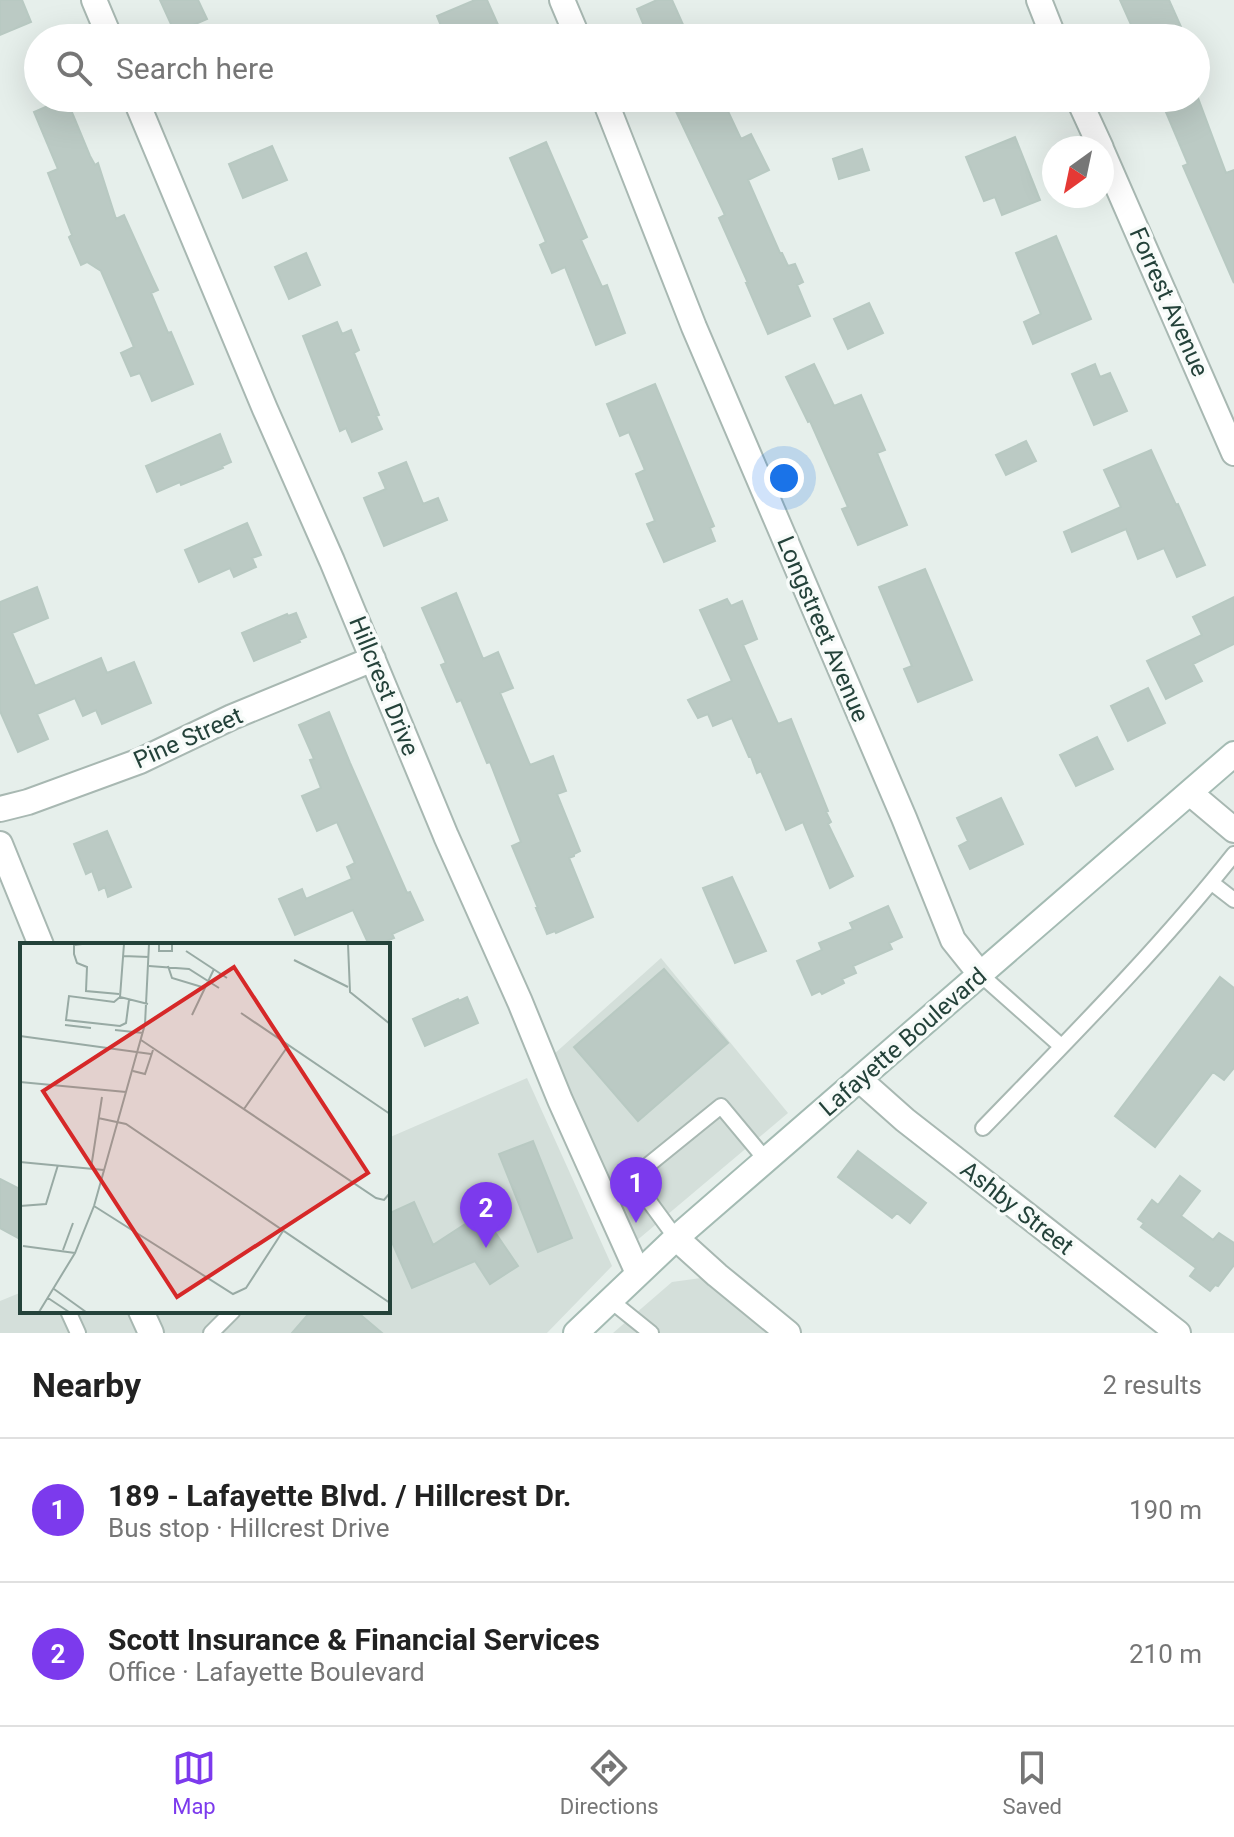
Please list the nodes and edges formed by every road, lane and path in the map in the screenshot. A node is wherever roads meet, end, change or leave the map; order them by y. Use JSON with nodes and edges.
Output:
{"nodes":[{"id":1,"x":94,"y":0,"type":"edge"},
{"id":2,"x":562,"y":0,"type":"edge"},
{"id":3,"x":1039,"y":0,"type":"edge"},
{"id":4,"x":104,"y":24,"type":"edge"},
{"id":5,"x":572,"y":24,"type":"edge"},
{"id":6,"x":1048,"y":24,"type":"edge"},
{"id":7,"x":141,"y":112,"type":"edge"},
{"id":8,"x":610,"y":112,"type":"edge"},
{"id":9,"x":1084,"y":112,"type":"edge"},
{"id":10,"x":1095,"y":136,"type":"edge"},
{"id":11,"x":1114,"y":178,"type":"edge"},
{"id":12,"x":1234,"y":453,"type":"edge"},
{"id":13,"x":373,"y":659,"type":"junction"},
{"id":14,"x":1234,"y":754,"type":"edge"},
{"id":15,"x":1190,"y":793,"type":"junction"},
{"id":16,"x":0,"y":809,"type":"edge"},
{"id":17,"x":1234,"y":830,"type":"edge"},
{"id":18,"x":0,"y":844,"type":"edge"},
{"id":19,"x":1234,"y":854,"type":"edge"},
{"id":20,"x":1212,"y":883,"type":"junction"},
{"id":21,"x":1234,"y":900,"type":"edge"},
{"id":22,"x":40,"y":943,"type":"edge"},
{"id":23,"x":981,"y":975,"type":"junction"},
{"id":24,"x":1061,"y":1046,"type":"junction"},
{"id":25,"x":860,"y":1080,"type":"junction"},
{"id":26,"x":983,"y":1128,"type":"dead end"},
{"id":27,"x":766,"y":1160,"type":"junction"},
{"id":28,"x":632,"y":1178,"type":"junction"},
{"id":29,"x":605,"y":1200,"type":"junction"},
{"id":30,"x":676,"y":1238,"type":"junction"},
{"id":31,"x":638,"y":1273,"type":"junction"},
{"id":32,"x":610,"y":1300,"type":"junction"},
{"id":33,"x":69,"y":1313,"type":"edge"},
{"id":34,"x":142,"y":1313,"type":"edge"},
{"id":35,"x":231,"y":1313,"type":"edge"},
{"id":36,"x":78,"y":1333,"type":"edge"},
{"id":37,"x":151,"y":1333,"type":"edge"},
{"id":38,"x":211,"y":1333,"type":"edge"},
{"id":39,"x":576,"y":1333,"type":"edge"},
{"id":40,"x":651,"y":1333,"type":"edge"},
{"id":41,"x":788,"y":1333,"type":"edge"},
{"id":42,"x":1178,"y":1333,"type":"edge"}],
"edges":[{"from":1,"to":4,"type":"street"},
{"from":2,"to":5,"type":"street"},
{"from":3,"to":6,"type":"street"},
{"from":7,"to":13,"type":"street","name":"Hillcrest Drive"},
{"from":8,"to":23,"type":"street","name":"Longstreet Avenue"},
{"from":9,"to":10,"type":"street","name":"Forrest Avenue"},
{"from":11,"to":12,"type":"street","name":"Forrest Avenue"},
{"from":13,"to":16,"type":"street","name":"Pine Street"},
{"from":13,"to":29,"type":"street","name":"Hillcrest Drive"},
{"from":14,"to":15,"type":"street","name":"Lafayette Boulevard"},
{"from":15,"to":17,"type":"street"},
{"from":15,"to":23,"type":"street","name":"Lafayette Boulevard"},
{"from":18,"to":22,"type":"street"},
{"from":19,"to":20,"type":"lane"},
{"from":20,"to":21,"type":"lane"},
{"from":20,"to":24,"type":"lane"},
{"from":23,"to":24,"type":"lane"},
{"from":23,"to":25,"type":"street","name":"Lafayette Boulevard"},
{"from":24,"to":26,"type":"lane"},
{"from":25,"to":27,"type":"street","name":"Lafayette Boulevard"},
{"from":25,"to":42,"type":"street","name":"Ashby Street"},
{"from":27,"to":28,"type":"lane"},
{"from":27,"to":30,"type":"street","name":"Lafayette Boulevard"},
{"from":28,"to":29,"type":"lane"},
{"from":28,"to":30,"type":"lane"},
{"from":29,"to":31,"type":"street","name":"Hillcrest Drive"},
{"from":30,"to":31,"type":"street","name":"Lafayette Boulevard"},
{"from":30,"to":41,"type":"street"},
{"from":31,"to":32,"type":"street","name":"Lafayette Boulevard"},
{"from":32,"to":39,"type":"street","name":"Lafayette Boulevard"},
{"from":32,"to":40,"type":"lane"},
{"from":33,"to":36,"type":"lane"},
{"from":34,"to":37,"type":"street"},
{"from":35,"to":38,"type":"lane"}]}
